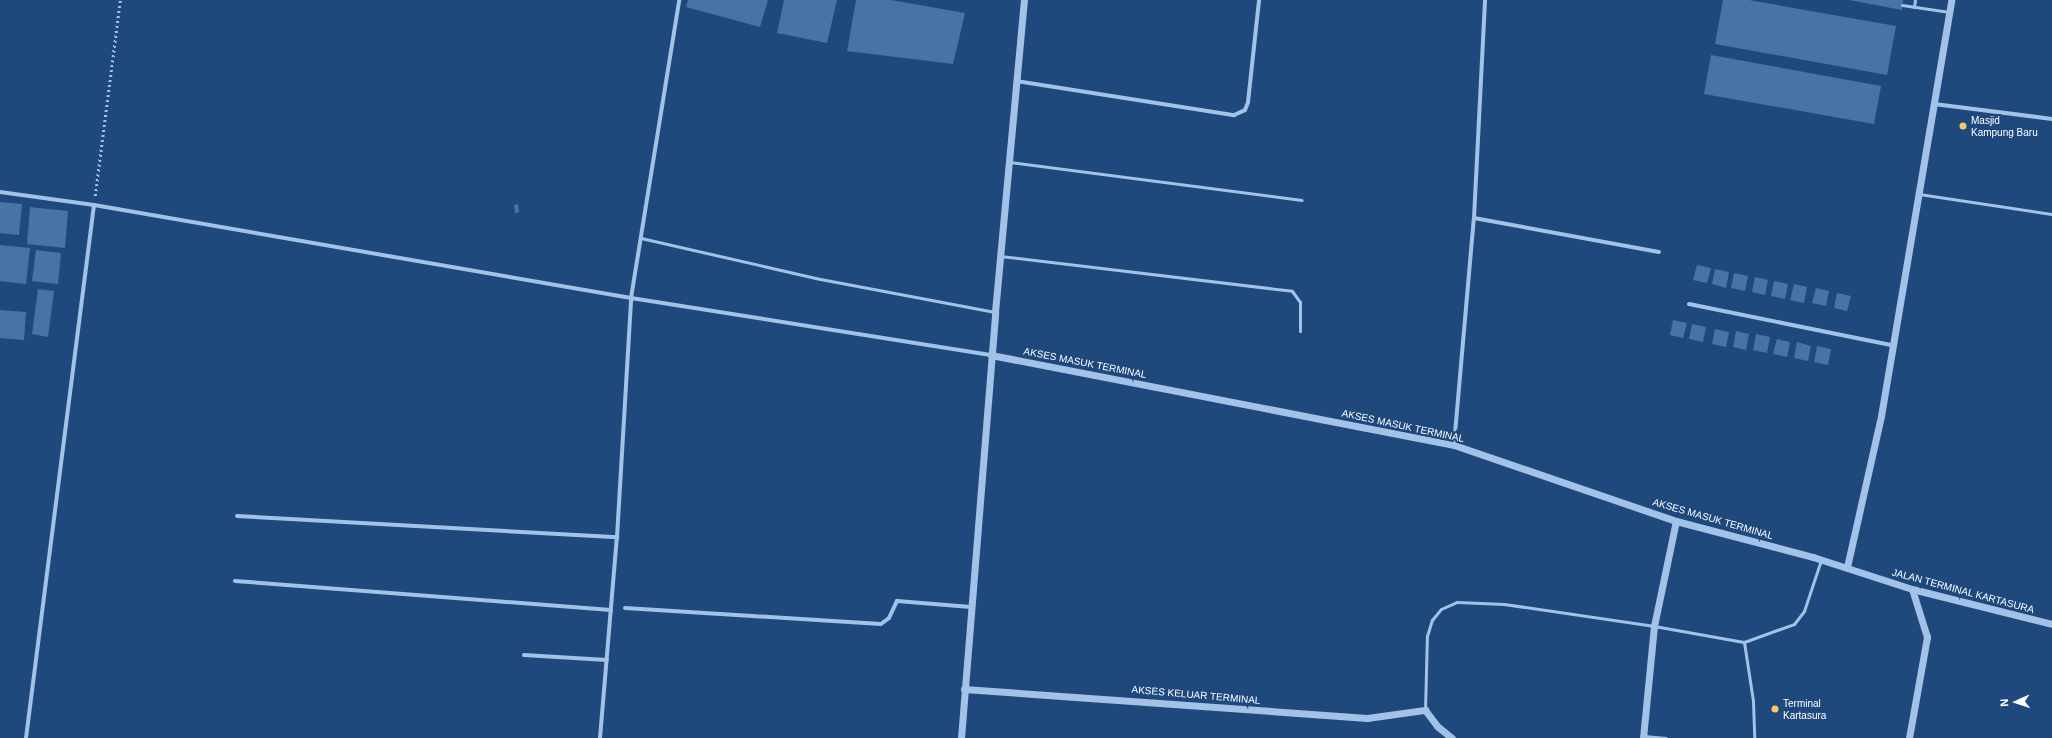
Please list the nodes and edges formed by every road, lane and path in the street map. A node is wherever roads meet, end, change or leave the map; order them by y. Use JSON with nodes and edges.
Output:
{"nodes":[{"id":1,"x":120,"y":0,"type":"edge"},
{"id":2,"x":679,"y":0,"type":"edge"},
{"id":3,"x":1024,"y":0,"type":"edge"},
{"id":4,"x":1259,"y":0,"type":"edge"},
{"id":5,"x":1485,"y":0,"type":"edge"},
{"id":6,"x":1915,"y":0,"type":"edge"},
{"id":7,"x":1951,"y":0,"type":"edge"},
{"id":8,"x":1902,"y":4,"type":"dead end"},
{"id":9,"x":1914,"y":7,"type":"junction"},
{"id":10,"x":1949,"y":12,"type":"junction"},
{"id":11,"x":1016,"y":81,"type":"junction"},
{"id":12,"x":1934,"y":104,"type":"junction"},
{"id":13,"x":2052,"y":119,"type":"edge"},
{"id":14,"x":1009,"y":162,"type":"junction"},
{"id":15,"x":0,"y":192,"type":"edge"},
{"id":16,"x":1919,"y":194,"type":"junction"},
{"id":17,"x":1302,"y":200,"type":"dead end"},
{"id":18,"x":94,"y":205,"type":"junction"},
{"id":19,"x":2052,"y":214,"type":"edge"},
{"id":20,"x":1474,"y":218,"type":"junction"},
{"id":21,"x":641,"y":238,"type":"junction"},
{"id":22,"x":1659,"y":252,"type":"dead end"},
{"id":23,"x":1000,"y":256,"type":"junction"},
{"id":24,"x":632,"y":298,"type":"junction"},
{"id":25,"x":1689,"y":304,"type":"dead end"},
{"id":26,"x":995,"y":312,"type":"junction"},
{"id":27,"x":1300,"y":331,"type":"dead end"},
{"id":28,"x":1891,"y":345,"type":"junction"},
{"id":29,"x":991,"y":355,"type":"junction"},
{"id":30,"x":1454,"y":445,"type":"junction"},
{"id":31,"x":237,"y":516,"type":"dead end"},
{"id":32,"x":1676,"y":521,"type":"junction"},
{"id":33,"x":617,"y":538,"type":"junction"},
{"id":34,"x":1821,"y":560,"type":"junction"},
{"id":35,"x":1847,"y":568,"type":"junction"},
{"id":36,"x":235,"y":581,"type":"dead end"},
{"id":37,"x":1912,"y":589,"type":"junction"},
{"id":38,"x":971,"y":607,"type":"junction"},
{"id":39,"x":625,"y":608,"type":"dead end"},
{"id":40,"x":611,"y":610,"type":"junction"},
{"id":41,"x":2052,"y":624,"type":"edge"},
{"id":42,"x":1654,"y":626,"type":"junction"},
{"id":43,"x":1744,"y":642,"type":"junction"},
{"id":44,"x":524,"y":655,"type":"dead end"},
{"id":45,"x":607,"y":660,"type":"junction"},
{"id":46,"x":964,"y":689,"type":"junction"},
{"id":47,"x":1425,"y":710,"type":"junction"},
{"id":48,"x":1643,"y":737,"type":"edge"},
{"id":49,"x":26,"y":738,"type":"edge"},
{"id":50,"x":600,"y":738,"type":"edge"},
{"id":51,"x":961,"y":738,"type":"edge"},
{"id":52,"x":1452,"y":738,"type":"edge"},
{"id":53,"x":1666,"y":738,"type":"edge"},
{"id":54,"x":1754,"y":738,"type":"edge"},
{"id":55,"x":1909,"y":738,"type":"edge"}],
"edges":[{"from":1,"to":18,"type":"path"},
{"from":2,"to":21,"type":"street"},
{"from":3,"to":11,"type":"street"},
{"from":4,"to":11,"type":"street"},
{"from":5,"to":20,"type":"street"},
{"from":6,"to":9,"type":"lane"},
{"from":7,"to":10,"type":"street"},
{"from":8,"to":9,"type":"lane"},
{"from":9,"to":10,"type":"lane"},
{"from":10,"to":12,"type":"street"},
{"from":11,"to":14,"type":"street"},
{"from":12,"to":13,"type":"street"},
{"from":12,"to":16,"type":"street"},
{"from":14,"to":17,"type":"lane"},
{"from":14,"to":23,"type":"street"},
{"from":15,"to":18,"type":"street"},
{"from":16,"to":19,"type":"lane"},
{"from":16,"to":28,"type":"street"},
{"from":18,"to":24,"type":"street"},
{"from":18,"to":49,"type":"street"},
{"from":20,"to":22,"type":"street"},
{"from":20,"to":30,"type":"street"},
{"from":21,"to":24,"type":"street"},
{"from":21,"to":26,"type":"lane"},
{"from":23,"to":26,"type":"street"},
{"from":23,"to":27,"type":"lane"},
{"from":24,"to":29,"type":"street"},
{"from":24,"to":33,"type":"street"},
{"from":25,"to":28,"type":"street"},
{"from":26,"to":29,"type":"street"},
{"from":28,"to":35,"type":"street"},
{"from":29,"to":30,"type":"street","name":"AKSES MASUK TERMINAL"},
{"from":29,"to":38,"type":"street"},
{"from":30,"to":32,"type":"street","name":"AKSES MASUK TERMINAL"},
{"from":31,"to":33,"type":"street"},
{"from":32,"to":34,"type":"street","name":"AKSES MASUK TERMINAL"},
{"from":32,"to":42,"type":"street"},
{"from":33,"to":40,"type":"street"},
{"from":34,"to":35,"type":"street","name":"AKSES MASUK TERMINAL"},
{"from":34,"to":43,"type":"lane"},
{"from":35,"to":37,"type":"street","name":"JALAN TERMINAL KARTASURA"},
{"from":36,"to":40,"type":"street"},
{"from":37,"to":41,"type":"street","name":"JALAN TERMINAL KARTASURA"},
{"from":37,"to":55,"type":"street"},
{"from":38,"to":39,"type":"street"},
{"from":38,"to":46,"type":"street"},
{"from":40,"to":45,"type":"street"},
{"from":42,"to":43,"type":"lane"},
{"from":42,"to":47,"type":"lane"},
{"from":42,"to":48,"type":"street"},
{"from":43,"to":54,"type":"lane"},
{"from":44,"to":45,"type":"street"},
{"from":45,"to":50,"type":"street"},
{"from":46,"to":47,"type":"street","name":"AKSES KELUAR TERMINAL"},
{"from":46,"to":51,"type":"street"},
{"from":47,"to":52,"type":"street"},
{"from":48,"to":53,"type":"lane"}]}
